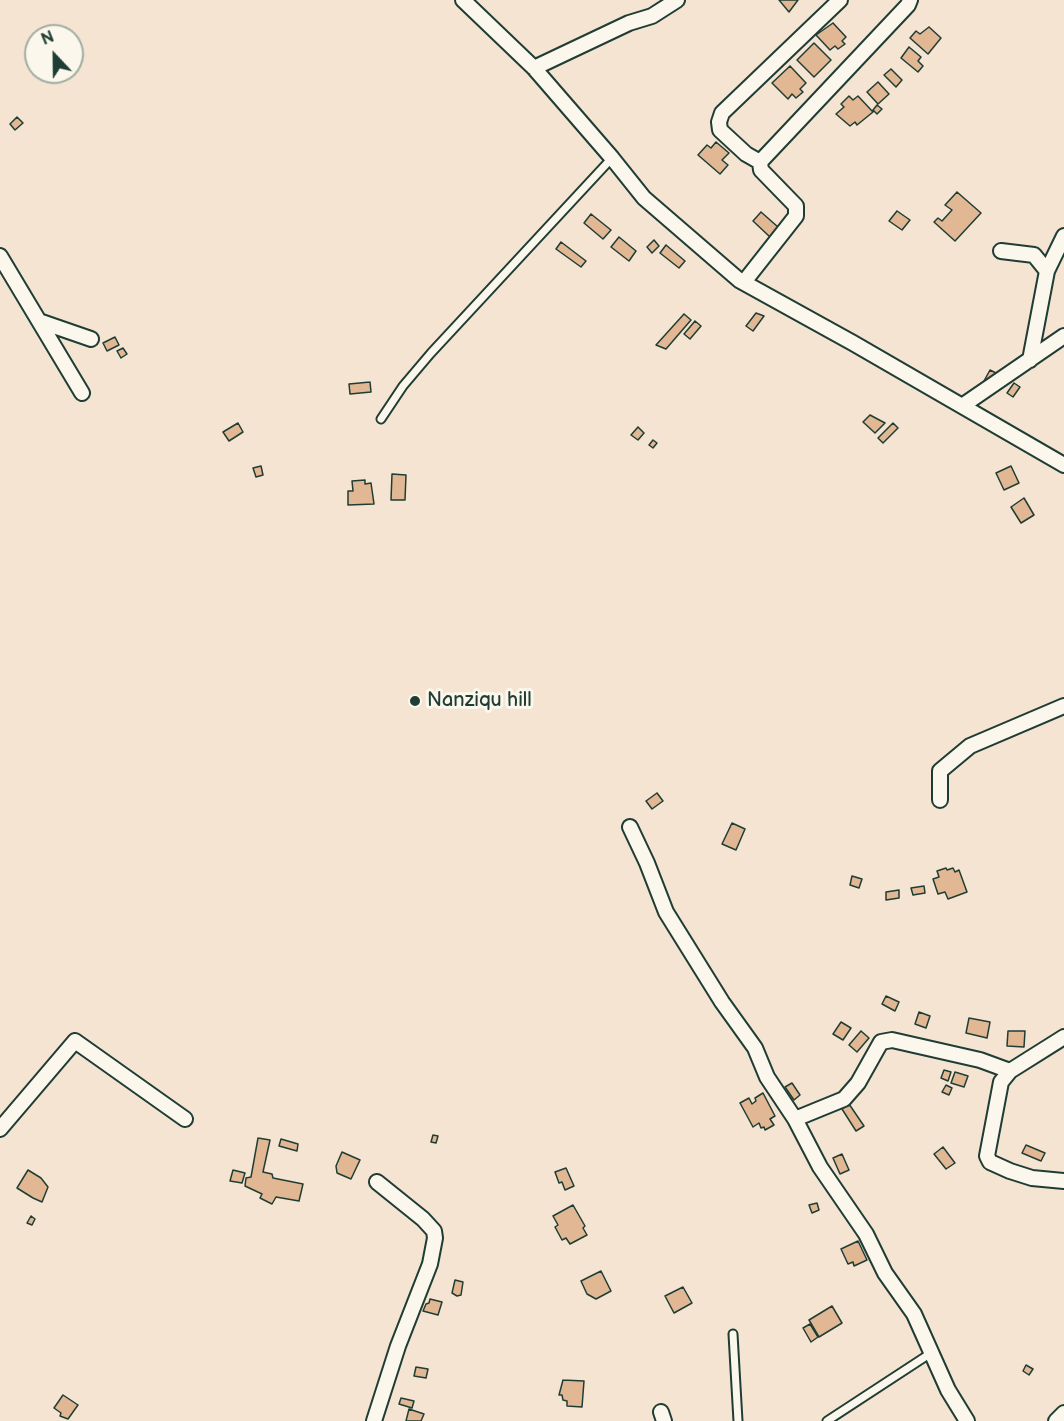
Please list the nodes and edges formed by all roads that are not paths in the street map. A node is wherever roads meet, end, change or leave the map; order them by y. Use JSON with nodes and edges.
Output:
{"nodes":[{"id":1,"x":463,"y":0,"type":"edge"},
{"id":2,"x":677,"y":0,"type":"edge"},
{"id":3,"x":840,"y":0,"type":"edge"},
{"id":4,"x":910,"y":0,"type":"edge"},
{"id":5,"x":534,"y":68,"type":"junction"},
{"id":6,"x":612,"y":158,"type":"junction"},
{"id":7,"x":760,"y":162,"type":"junction"},
{"id":8,"x":1064,"y":236,"type":"edge"},
{"id":9,"x":1001,"y":251,"type":"dead end"},
{"id":10,"x":0,"y":256,"type":"edge"},
{"id":11,"x":1047,"y":271,"type":"junction"},
{"id":12,"x":744,"y":282,"type":"junction"},
{"id":13,"x":39,"y":321,"type":"junction"},
{"id":14,"x":1064,"y":336,"type":"edge"},
{"id":15,"x":90,"y":339,"type":"dead end"},
{"id":16,"x":1030,"y":360,"type":"junction"},
{"id":17,"x":82,"y":393,"type":"dead end"},
{"id":18,"x":962,"y":406,"type":"junction"},
{"id":19,"x":381,"y":419,"type":"dead end"},
{"id":20,"x":1064,"y":465,"type":"edge"},
{"id":21,"x":1064,"y":706,"type":"edge"},
{"id":22,"x":940,"y":800,"type":"dead end"},
{"id":23,"x":630,"y":827,"type":"dead end"},
{"id":24,"x":1064,"y":1037,"type":"edge"},
{"id":25,"x":1010,"y":1071,"type":"junction"},
{"id":26,"x":185,"y":1119,"type":"dead end"},
{"id":27,"x":795,"y":1119,"type":"junction"},
{"id":28,"x":0,"y":1129,"type":"edge"},
{"id":29,"x":1064,"y":1181,"type":"edge"},
{"id":30,"x":378,"y":1182,"type":"dead end"},
{"id":31,"x":733,"y":1335,"type":"dead end"},
{"id":32,"x":931,"y":1353,"type":"junction"},
{"id":33,"x":1064,"y":1413,"type":"edge"},
{"id":34,"x":374,"y":1421,"type":"edge"},
{"id":35,"x":738,"y":1421,"type":"edge"},
{"id":36,"x":827,"y":1421,"type":"edge"},
{"id":37,"x":967,"y":1421,"type":"edge"},
{"id":38,"x":1056,"y":1421,"type":"edge"}],
"edges":[{"from":1,"to":5,"type":"street"},
{"from":2,"to":5,"type":"street"},
{"from":3,"to":7,"type":"street"},
{"from":4,"to":7,"type":"street"},
{"from":5,"to":6,"type":"street"},
{"from":6,"to":12,"type":"street"},
{"from":6,"to":19,"type":"lane"},
{"from":7,"to":12,"type":"street"},
{"from":8,"to":11,"type":"street"},
{"from":9,"to":11,"type":"street"},
{"from":10,"to":13,"type":"street"},
{"from":11,"to":16,"type":"street"},
{"from":12,"to":18,"type":"street"},
{"from":13,"to":15,"type":"street"},
{"from":13,"to":17,"type":"street"},
{"from":14,"to":16,"type":"street"},
{"from":16,"to":18,"type":"street"},
{"from":18,"to":20,"type":"street"},
{"from":21,"to":22,"type":"street"},
{"from":23,"to":27,"type":"street"},
{"from":24,"to":25,"type":"street"},
{"from":25,"to":27,"type":"street"},
{"from":25,"to":29,"type":"street"},
{"from":26,"to":28,"type":"street"},
{"from":27,"to":32,"type":"street"},
{"from":30,"to":34,"type":"street"},
{"from":31,"to":35,"type":"lane"},
{"from":32,"to":36,"type":"lane"},
{"from":32,"to":37,"type":"street"},
{"from":33,"to":38,"type":"street"}]}
